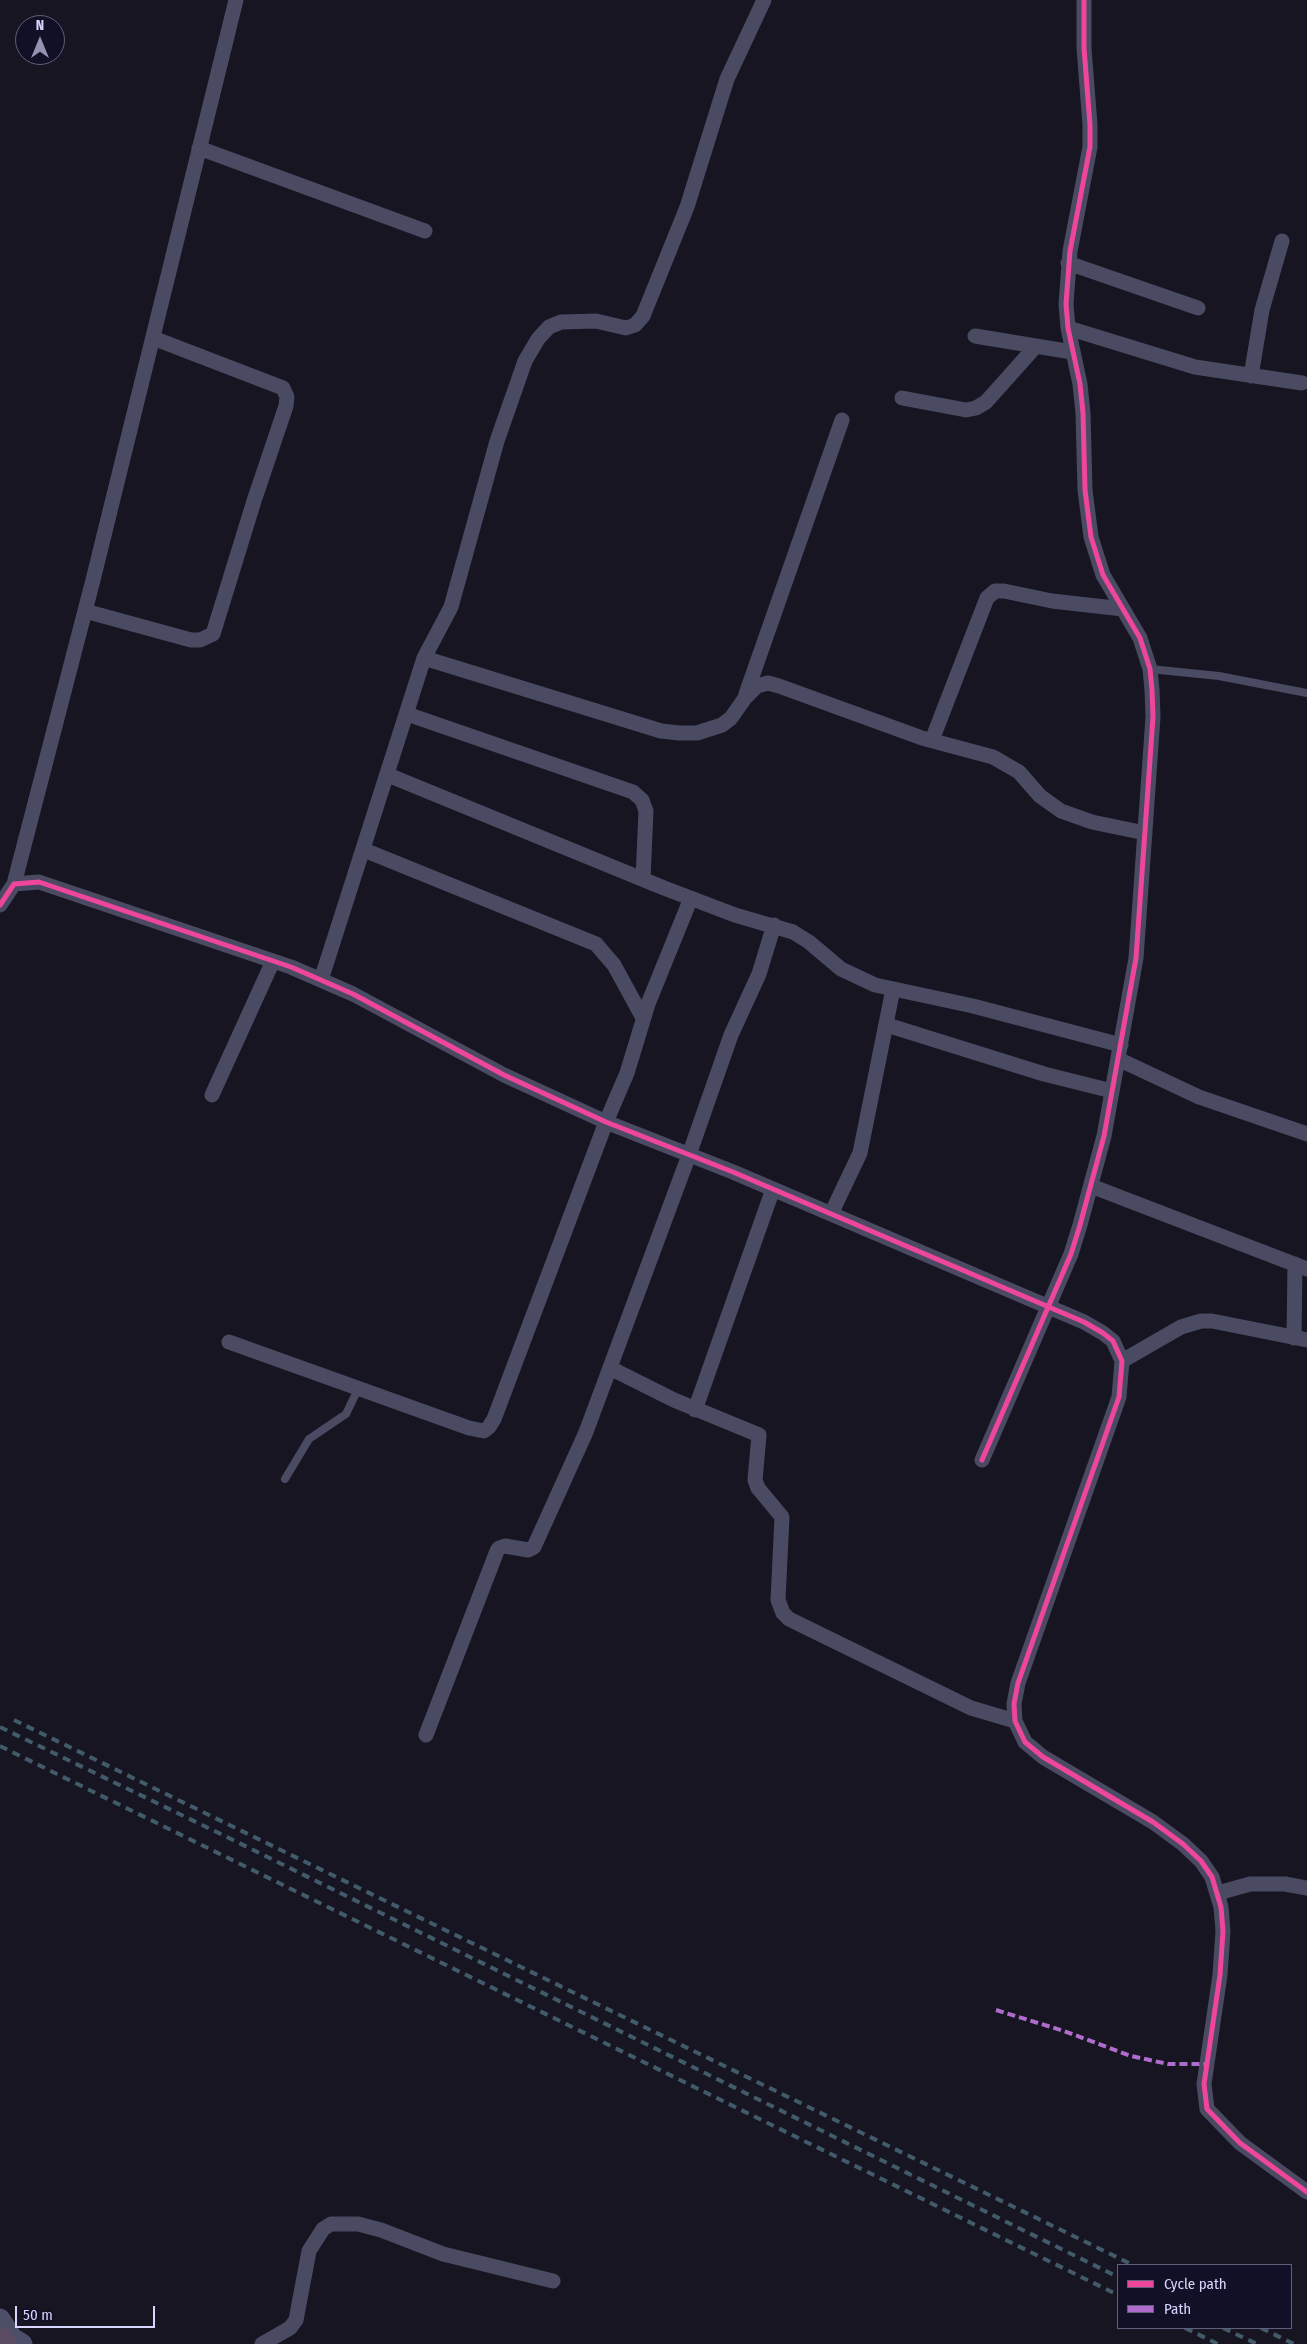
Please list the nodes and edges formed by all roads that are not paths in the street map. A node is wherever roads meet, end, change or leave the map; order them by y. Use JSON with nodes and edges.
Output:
{"nodes":[{"id":1,"x":236,"y":0,"type":"edge"},
{"id":2,"x":764,"y":0,"type":"edge"},
{"id":3,"x":1084,"y":0,"type":"edge"},
{"id":4,"x":199,"y":148,"type":"junction"},
{"id":5,"x":425,"y":231,"type":"dead end"},
{"id":6,"x":1282,"y":240,"type":"dead end"},
{"id":7,"x":1068,"y":263,"type":"junction"},
{"id":8,"x":1198,"y":308,"type":"dead end"},
{"id":9,"x":1068,"y":328,"type":"junction"},
{"id":10,"x":975,"y":336,"type":"dead end"},
{"id":11,"x":153,"y":338,"type":"junction"},
{"id":12,"x":1036,"y":346,"type":"junction"},
{"id":13,"x":1072,"y":352,"type":"junction"},
{"id":14,"x":1251,"y":376,"type":"junction"},
{"id":15,"x":1302,"y":383,"type":"dead end"},
{"id":16,"x":902,"y":398,"type":"dead end"},
{"id":17,"x":842,"y":420,"type":"dead end"},
{"id":18,"x":1123,"y":609,"type":"junction"},
{"id":19,"x":85,"y":611,"type":"junction"},
{"id":20,"x":424,"y":658,"type":"junction"},
{"id":21,"x":1150,"y":670,"type":"junction"},
{"id":22,"x":1307,"y":693,"type":"edge"},
{"id":23,"x":745,"y":698,"type":"junction"},
{"id":24,"x":407,"y":714,"type":"junction"},
{"id":25,"x":932,"y":740,"type":"junction"},
{"id":26,"x":388,"y":775,"type":"junction"},
{"id":27,"x":1145,"y":833,"type":"junction"},
{"id":28,"x":364,"y":850,"type":"junction"},
{"id":29,"x":643,"y":879,"type":"junction"},
{"id":30,"x":14,"y":884,"type":"junction"},
{"id":31,"x":691,"y":898,"type":"junction"},
{"id":32,"x":0,"y":905,"type":"edge"},
{"id":33,"x":774,"y":925,"type":"junction"},
{"id":34,"x":273,"y":961,"type":"junction"},
{"id":35,"x":321,"y":980,"type":"junction"},
{"id":36,"x":893,"y":989,"type":"junction"},
{"id":37,"x":643,"y":1018,"type":"junction"},
{"id":38,"x":887,"y":1026,"type":"junction"},
{"id":39,"x":1119,"y":1052,"type":"junction"},
{"id":40,"x":1112,"y":1091,"type":"junction"},
{"id":41,"x":212,"y":1095,"type":"dead end"},
{"id":42,"x":606,"y":1122,"type":"junction"},
{"id":43,"x":1307,"y":1134,"type":"edge"},
{"id":44,"x":689,"y":1155,"type":"junction"},
{"id":45,"x":1091,"y":1186,"type":"junction"},
{"id":46,"x":773,"y":1189,"type":"junction"},
{"id":47,"x":831,"y":1214,"type":"junction"},
{"id":48,"x":1301,"y":1266,"type":"edge"},
{"id":49,"x":1047,"y":1308,"type":"junction"},
{"id":50,"x":1300,"y":1339,"type":"edge"},
{"id":51,"x":229,"y":1342,"type":"dead end"},
{"id":52,"x":1122,"y":1361,"type":"junction"},
{"id":53,"x":610,"y":1368,"type":"junction"},
{"id":54,"x":358,"y":1389,"type":"junction"},
{"id":55,"x":695,"y":1410,"type":"junction"},
{"id":56,"x":982,"y":1460,"type":"dead end"},
{"id":57,"x":284,"y":1478,"type":"dead end"},
{"id":58,"x":1015,"y":1721,"type":"junction"},
{"id":59,"x":426,"y":1735,"type":"dead end"},
{"id":60,"x":1307,"y":1888,"type":"edge"},
{"id":61,"x":1218,"y":1893,"type":"junction"},
{"id":62,"x":1307,"y":2192,"type":"edge"},
{"id":63,"x":553,"y":2281,"type":"dead end"},
{"id":64,"x":0,"y":2319,"type":"edge"},
{"id":65,"x":22,"y":2344,"type":"edge"},
{"id":66,"x":262,"y":2344,"type":"edge"}],
"edges":[{"from":1,"to":4,"type":"street"},
{"from":2,"to":20,"type":"street"},
{"from":3,"to":7,"type":"street"},
{"from":4,"to":5,"type":"street"},
{"from":4,"to":11,"type":"street"},
{"from":6,"to":14,"type":"street"},
{"from":7,"to":8,"type":"street"},
{"from":7,"to":9,"type":"street"},
{"from":9,"to":13,"type":"street"},
{"from":9,"to":14,"type":"street"},
{"from":10,"to":12,"type":"street"},
{"from":11,"to":19,"type":"street"},
{"from":11,"to":19,"type":"street"},
{"from":12,"to":13,"type":"street"},
{"from":12,"to":16,"type":"street"},
{"from":13,"to":18,"type":"street"},
{"from":14,"to":15,"type":"street"},
{"from":17,"to":23,"type":"street"},
{"from":18,"to":21,"type":"street"},
{"from":18,"to":25,"type":"street"},
{"from":19,"to":30,"type":"street"},
{"from":20,"to":23,"type":"street"},
{"from":20,"to":24,"type":"street"},
{"from":21,"to":22,"type":"lane"},
{"from":21,"to":27,"type":"street"},
{"from":23,"to":25,"type":"street"},
{"from":24,"to":26,"type":"street"},
{"from":24,"to":29,"type":"street"},
{"from":25,"to":27,"type":"street"},
{"from":26,"to":28,"type":"street"},
{"from":26,"to":29,"type":"street"},
{"from":27,"to":39,"type":"street"},
{"from":28,"to":35,"type":"street"},
{"from":28,"to":37,"type":"street"},
{"from":29,"to":31,"type":"street"},
{"from":30,"to":32,"type":"street"},
{"from":30,"to":34,"type":"street"},
{"from":31,"to":33,"type":"street"},
{"from":31,"to":37,"type":"street"},
{"from":33,"to":36,"type":"street"},
{"from":33,"to":44,"type":"street"},
{"from":34,"to":35,"type":"street"},
{"from":34,"to":41,"type":"street"},
{"from":35,"to":42,"type":"street"},
{"from":36,"to":38,"type":"street"},
{"from":36,"to":39,"type":"street"},
{"from":37,"to":42,"type":"street"},
{"from":38,"to":40,"type":"street"},
{"from":38,"to":47,"type":"street"},
{"from":39,"to":40,"type":"street"},
{"from":39,"to":43,"type":"street"},
{"from":40,"to":45,"type":"street"},
{"from":42,"to":44,"type":"street"},
{"from":42,"to":54,"type":"street"},
{"from":44,"to":46,"type":"street"},
{"from":44,"to":53,"type":"street"},
{"from":45,"to":48,"type":"street"},
{"from":45,"to":49,"type":"street"},
{"from":46,"to":47,"type":"street"},
{"from":46,"to":55,"type":"street"},
{"from":47,"to":49,"type":"street"},
{"from":48,"to":50,"type":"street"},
{"from":49,"to":52,"type":"street"},
{"from":49,"to":56,"type":"street"},
{"from":50,"to":52,"type":"street"},
{"from":51,"to":54,"type":"street"},
{"from":52,"to":58,"type":"street"},
{"from":53,"to":55,"type":"street"},
{"from":53,"to":59,"type":"street"},
{"from":54,"to":57,"type":"lane"},
{"from":55,"to":58,"type":"street"},
{"from":58,"to":61,"type":"street"},
{"from":60,"to":61,"type":"street"},
{"from":61,"to":62,"type":"street"},
{"from":63,"to":66,"type":"street"},
{"from":64,"to":65,"type":"street"}]}
